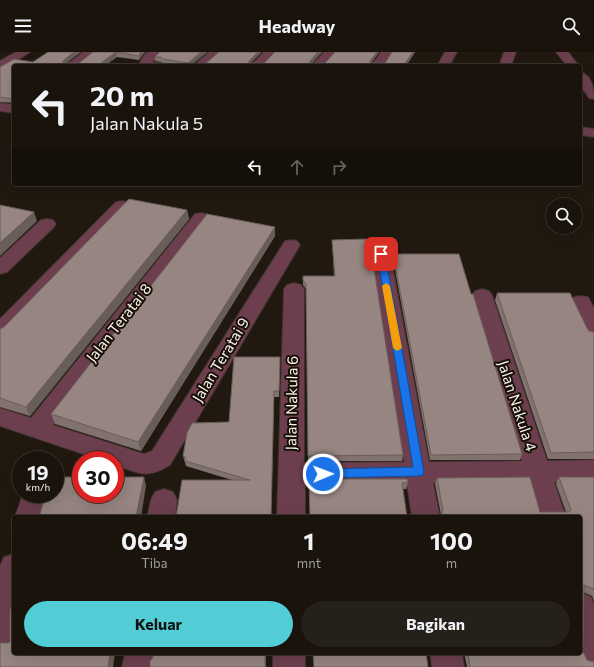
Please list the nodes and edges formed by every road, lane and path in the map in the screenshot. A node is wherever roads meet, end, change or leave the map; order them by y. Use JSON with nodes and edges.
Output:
{"nodes":[{"id":1,"x":24,"y":52,"type":"edge"},
{"id":2,"x":91,"y":52,"type":"edge"},
{"id":3,"x":216,"y":52,"type":"edge"},
{"id":4,"x":271,"y":52,"type":"edge"},
{"id":5,"x":330,"y":52,"type":"edge"},
{"id":6,"x":387,"y":52,"type":"edge"},
{"id":7,"x":451,"y":52,"type":"edge"},
{"id":8,"x":510,"y":52,"type":"edge"},
{"id":9,"x":74,"y":64,"type":"edge"},
{"id":10,"x":201,"y":64,"type":"edge"},
{"id":11,"x":258,"y":64,"type":"edge"},
{"id":12,"x":319,"y":64,"type":"edge"},
{"id":13,"x":378,"y":64,"type":"edge"},
{"id":14,"x":444,"y":64,"type":"edge"},
{"id":15,"x":506,"y":64,"type":"edge"},
{"id":16,"x":0,"y":66,"type":"edge"},
{"id":17,"x":582,"y":80,"type":"edge"},
{"id":18,"x":592,"y":101,"type":"edge"},
{"id":19,"x":582,"y":131,"type":"edge"},
{"id":20,"x":594,"y":133,"type":"edge"},
{"id":21,"x":122,"y":206,"type":"edge"},
{"id":22,"x":201,"y":218,"type":"dead end"},
{"id":23,"x":47,"y":224,"type":"dead end"},
{"id":24,"x":291,"y":245,"type":"dead end"},
{"id":25,"x":381,"y":254,"type":"dead end"},
{"id":26,"x":0,"y":268,"type":"edge"},
{"id":27,"x":294,"y":289,"type":"dead end"},
{"id":28,"x":482,"y":295,"type":"dead end"},
{"id":29,"x":581,"y":302,"type":"dead end"},
{"id":30,"x":0,"y":331,"type":"edge"},
{"id":31,"x":594,"y":331,"type":"edge"},
{"id":32,"x":0,"y":417,"type":"edge"},
{"id":33,"x":37,"y":428,"type":"junction"},
{"id":34,"x":594,"y":471,"type":"edge"},
{"id":35,"x":419,"y":472,"type":"junction"},
{"id":36,"x":538,"y":472,"type":"junction"},
{"id":37,"x":291,"y":474,"type":"junction"},
{"id":38,"x":33,"y":503,"type":"edge"},
{"id":39,"x":30,"y":515,"type":"edge"},
{"id":40,"x":290,"y":515,"type":"edge"},
{"id":41,"x":426,"y":515,"type":"edge"},
{"id":42,"x":551,"y":515,"type":"edge"},
{"id":43,"x":12,"y":574,"type":"edge"},
{"id":44,"x":0,"y":613,"type":"edge"},
{"id":45,"x":582,"y":613,"type":"edge"},
{"id":46,"x":0,"y":633,"type":"edge"},
{"id":47,"x":12,"y":633,"type":"edge"},
{"id":48,"x":594,"y":652,"type":"edge"},
{"id":49,"x":141,"y":655,"type":"edge"},
{"id":50,"x":289,"y":655,"type":"edge"},
{"id":51,"x":446,"y":655,"type":"edge"},
{"id":52,"x":138,"y":667,"type":"edge"},
{"id":53,"x":289,"y":667,"type":"edge"},
{"id":54,"x":448,"y":667,"type":"edge"}],
"edges":[{"from":1,"to":16,"type":"street"},
{"from":2,"to":9,"type":"street"},
{"from":3,"to":10,"type":"street"},
{"from":4,"to":11,"type":"street"},
{"from":5,"to":12,"type":"street"},
{"from":6,"to":13,"type":"street"},
{"from":7,"to":14,"type":"street"},
{"from":8,"to":15,"type":"street"},
{"from":17,"to":18,"type":"street"},
{"from":19,"to":20,"type":"street"},
{"from":21,"to":30,"type":"street"},
{"from":22,"to":33,"type":"street","name":"Jalan Teratai 8"},
{"from":23,"to":26,"type":"street"},
{"from":24,"to":33,"type":"street","name":"Jalan Teratai 9"},
{"from":25,"to":35,"type":"street"},
{"from":27,"to":37,"type":"street","name":"Jalan Nakula 6"},
{"from":28,"to":36,"type":"street","name":"Jalan Nakula 4"},
{"from":29,"to":31,"type":"street"},
{"from":32,"to":33,"type":"street"},
{"from":34,"to":36,"type":"street"},
{"from":35,"to":36,"type":"street"},
{"from":35,"to":37,"type":"street"},
{"from":35,"to":41,"type":"street"},
{"from":36,"to":42,"type":"street","name":"Jalan Nakula 4"},
{"from":37,"to":40,"type":"street","name":"Jalan Nakula 6"},
{"from":38,"to":39,"type":"street"},
{"from":43,"to":44,"type":"street"},
{"from":45,"to":48,"type":"street"},
{"from":46,"to":47,"type":"street"},
{"from":49,"to":52,"type":"street"},
{"from":50,"to":53,"type":"street"},
{"from":51,"to":54,"type":"street"}]}
